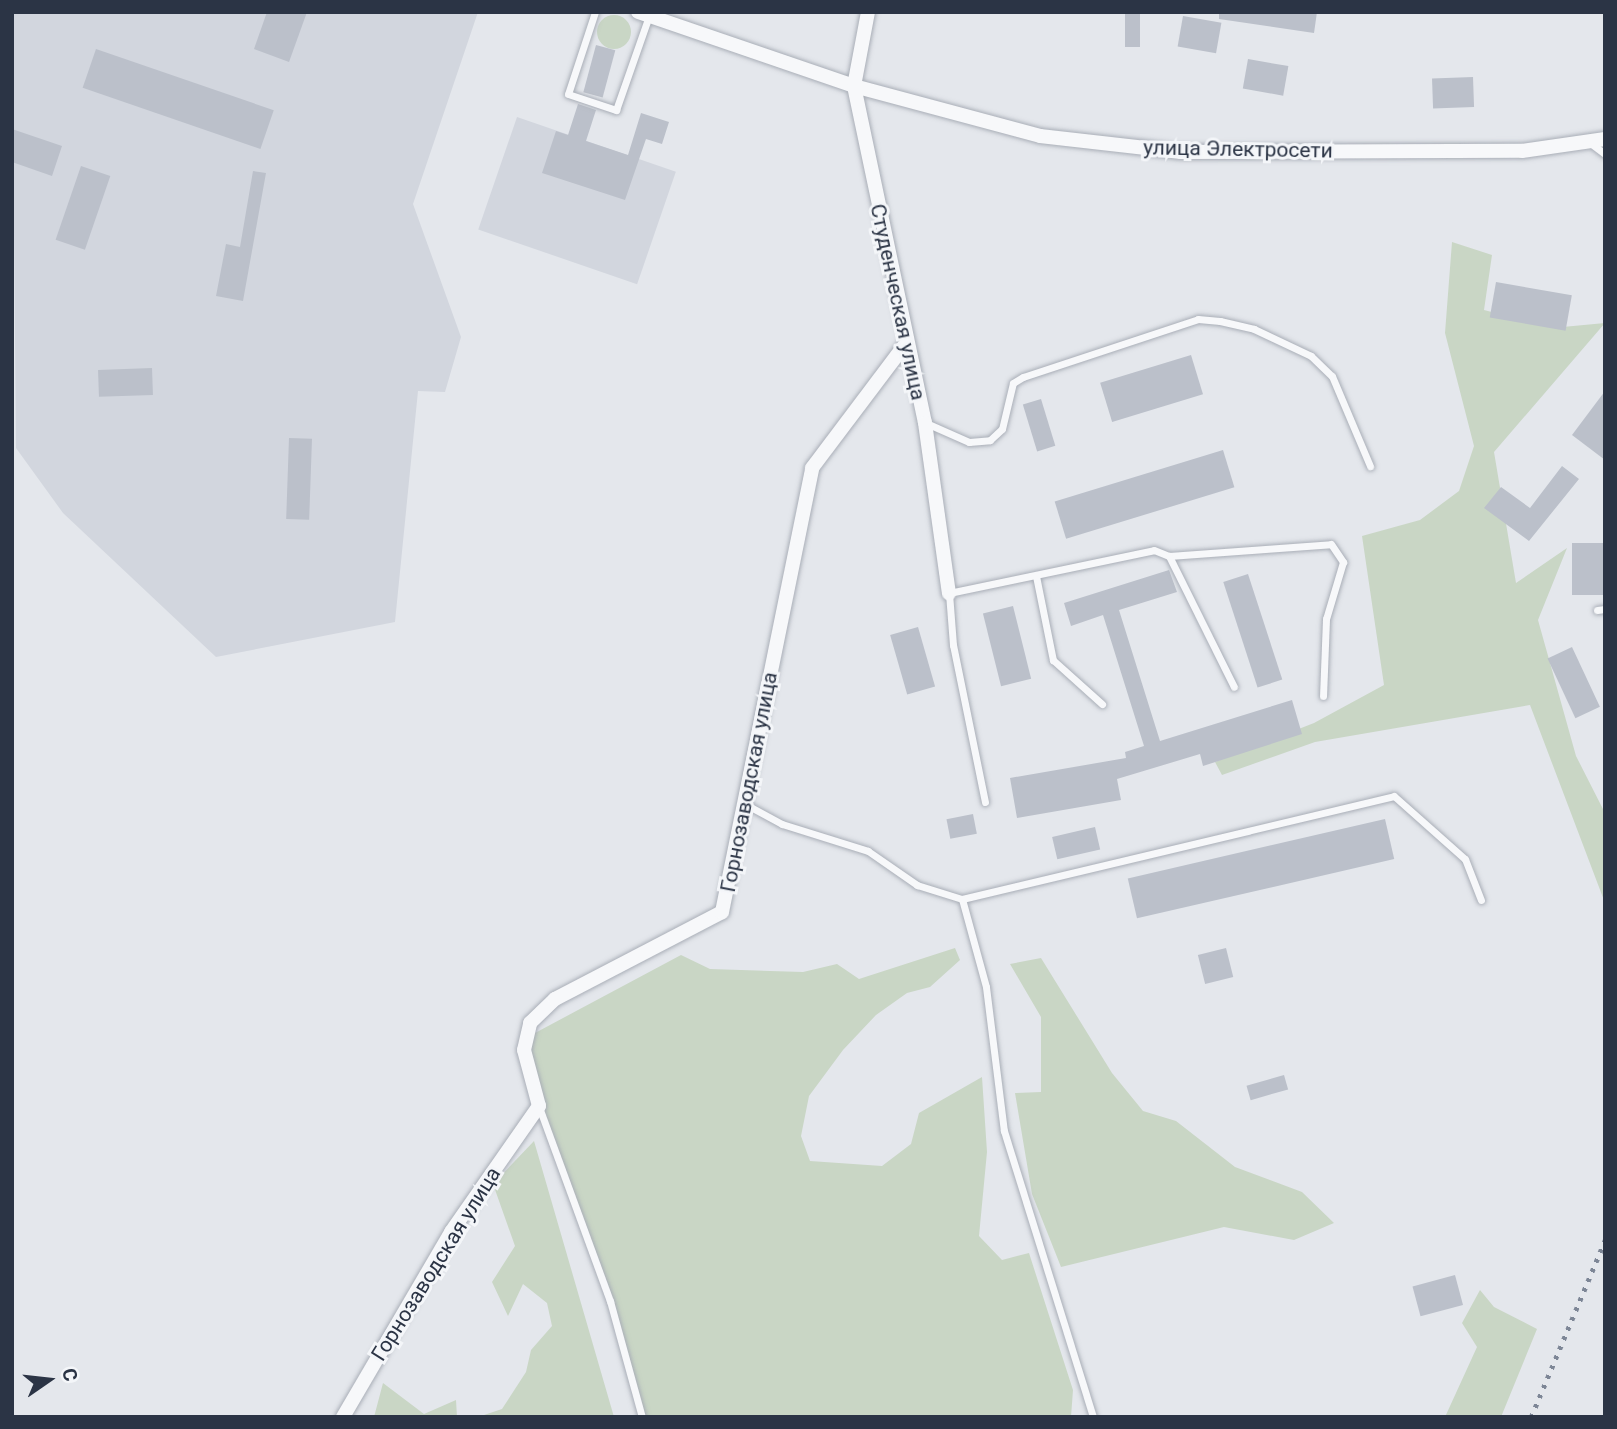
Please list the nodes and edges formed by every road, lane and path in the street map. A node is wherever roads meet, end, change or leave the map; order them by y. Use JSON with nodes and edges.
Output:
{"nodes":[{"id":1,"x":595,"y":12,"type":"edge"},
{"id":2,"x":868,"y":12,"type":"edge"},
{"id":3,"x":644,"y":14,"type":"edge"},
{"id":4,"x":854,"y":86,"type":"junction"},
{"id":5,"x":1605,"y":139,"type":"edge"},
{"id":6,"x":1588,"y":142,"type":"junction"},
{"id":7,"x":1605,"y":154,"type":"edge"},
{"id":8,"x":904,"y":346,"type":"junction"},
{"id":9,"x":925,"y":423,"type":"junction"},
{"id":10,"x":1370,"y":466,"type":"dead end"},
{"id":11,"x":1169,"y":556,"type":"junction"},
{"id":12,"x":1036,"y":576,"type":"junction"},
{"id":13,"x":949,"y":593,"type":"junction"},
{"id":14,"x":1234,"y":687,"type":"dead end"},
{"id":15,"x":1323,"y":696,"type":"dead end"},
{"id":16,"x":1102,"y":704,"type":"dead end"},
{"id":17,"x":985,"y":802,"type":"dead end"},
{"id":18,"x":744,"y":803,"type":"junction"},
{"id":19,"x":962,"y":898,"type":"junction"},
{"id":20,"x":1481,"y":900,"type":"dead end"},
{"id":21,"x":539,"y":1106,"type":"junction"},
{"id":22,"x":343,"y":1417,"type":"edge"},
{"id":23,"x":642,"y":1417,"type":"edge"},
{"id":24,"x":1093,"y":1417,"type":"edge"}],
"edges":[{"from":1,"to":3,"type":"lane"},
{"from":2,"to":4,"type":"street","name":"Студенческая улица"},
{"from":3,"to":4,"type":"street","name":"улица Электросети"},
{"from":4,"to":6,"type":"street","name":"улица Электросети"},
{"from":4,"to":8,"type":"street","name":"Студенческая улица"},
{"from":5,"to":6,"type":"street","name":"улица Электросети"},
{"from":6,"to":7,"type":"lane"},
{"from":8,"to":9,"type":"street","name":"Студенческая улица"},
{"from":8,"to":18,"type":"street","name":"Горнозаводская улица"},
{"from":9,"to":10,"type":"lane"},
{"from":9,"to":13,"type":"street","name":"Студенческая улица"},
{"from":11,"to":12,"type":"lane"},
{"from":11,"to":14,"type":"lane"},
{"from":11,"to":15,"type":"lane"},
{"from":12,"to":13,"type":"lane"},
{"from":12,"to":16,"type":"lane"},
{"from":13,"to":17,"type":"lane"},
{"from":18,"to":19,"type":"lane"},
{"from":18,"to":21,"type":"street","name":"Горнозаводская улица"},
{"from":19,"to":20,"type":"lane"},
{"from":19,"to":24,"type":"lane"},
{"from":21,"to":22,"type":"street","name":"Горнозаводская улица"},
{"from":21,"to":23,"type":"lane"}]}
